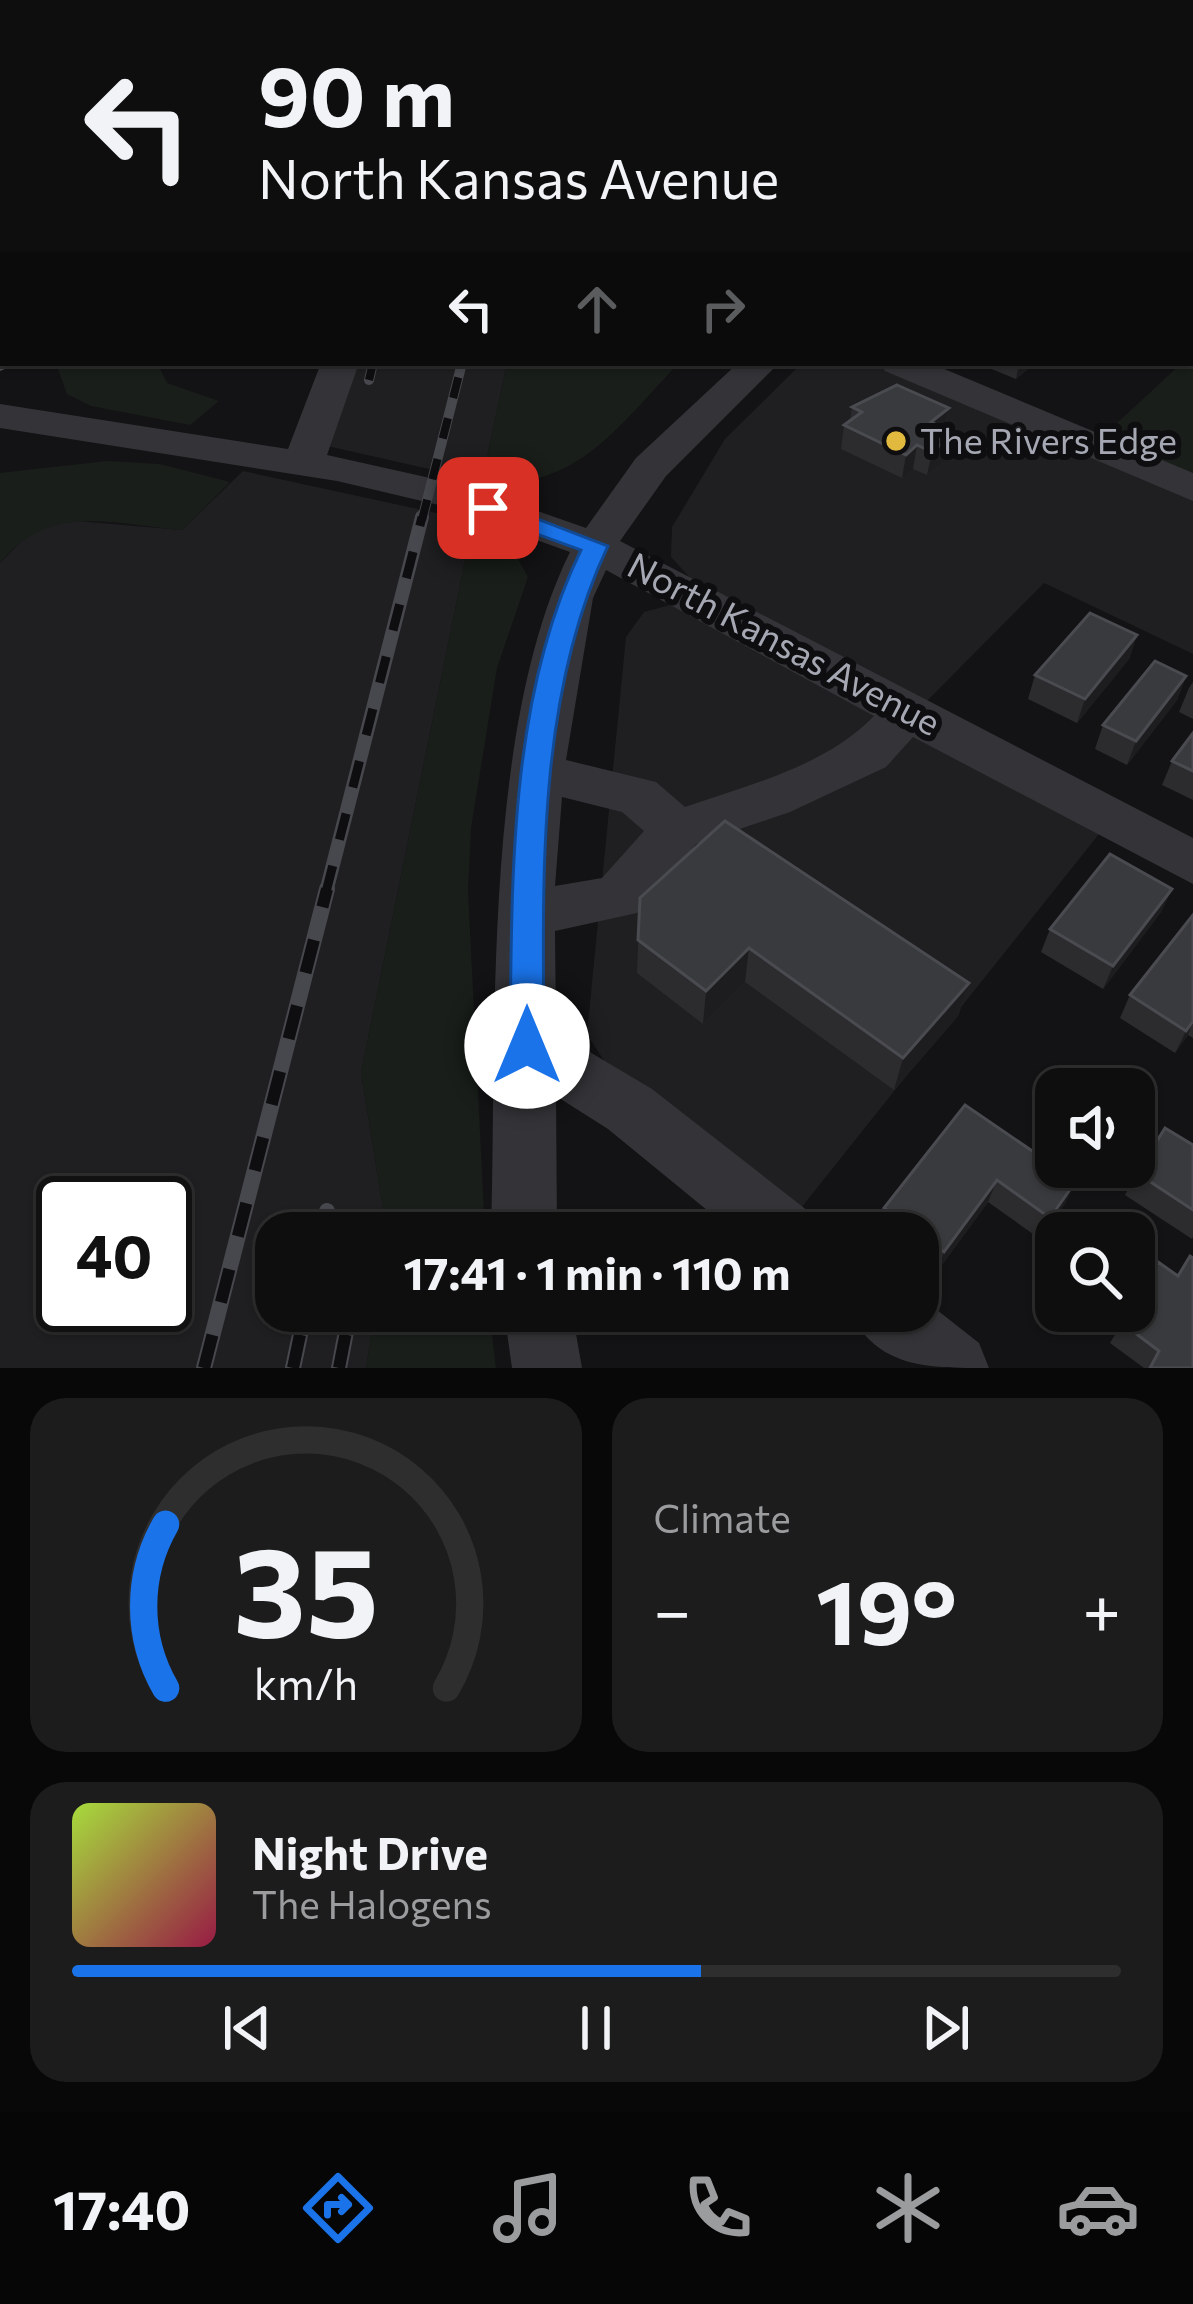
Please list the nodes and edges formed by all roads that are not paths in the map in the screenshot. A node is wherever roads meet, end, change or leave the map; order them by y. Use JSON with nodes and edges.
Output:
{"nodes":[{"id":1,"x":339,"y":366,"type":"edge"},
{"id":2,"x":757,"y":366,"type":"edge"},
{"id":3,"x":905,"y":366,"type":"edge"},
{"id":4,"x":0,"y":416,"type":"edge"},
{"id":5,"x":304,"y":464,"type":"junction"},
{"id":6,"x":1193,"y":488,"type":"edge"},
{"id":7,"x":596,"y":546,"type":"junction"},
{"id":8,"x":910,"y":709,"type":"junction"},
{"id":9,"x":539,"y":773,"type":"junction"},
{"id":10,"x":677,"y":830,"type":"junction"},
{"id":11,"x":1193,"y":862,"type":"edge"},
{"id":12,"x":528,"y":914,"type":"junction"},
{"id":13,"x":527,"y":1046,"type":"junction"},
{"id":14,"x":524,"y":1212,"type":"edge"},
{"id":15,"x":759,"y":1212,"type":"edge"},
{"id":16,"x":542,"y":1332,"type":"edge"},
{"id":17,"x":909,"y":1332,"type":"edge"},
{"id":18,"x":548,"y":1368,"type":"edge"},
{"id":19,"x":954,"y":1368,"type":"edge"}],
"edges":[{"from":1,"to":5,"type":"street"},
{"from":2,"to":7,"type":"street"},
{"from":3,"to":6,"type":"street"},
{"from":4,"to":5,"type":"street","name":"North Kansas Avenue"},
{"from":5,"to":7,"type":"street","name":"North Kansas Avenue"},
{"from":7,"to":8,"type":"street","name":"North Kansas Avenue"},
{"from":7,"to":9,"type":"street"},
{"from":8,"to":10,"type":"street"},
{"from":8,"to":11,"type":"street","name":"North Kansas Avenue"},
{"from":9,"to":10,"type":"street"},
{"from":9,"to":12,"type":"street"},
{"from":10,"to":12,"type":"street"},
{"from":12,"to":13,"type":"street"},
{"from":13,"to":14,"type":"street"},
{"from":13,"to":15,"type":"street"},
{"from":16,"to":18,"type":"street"},
{"from":17,"to":19,"type":"street"}]}
